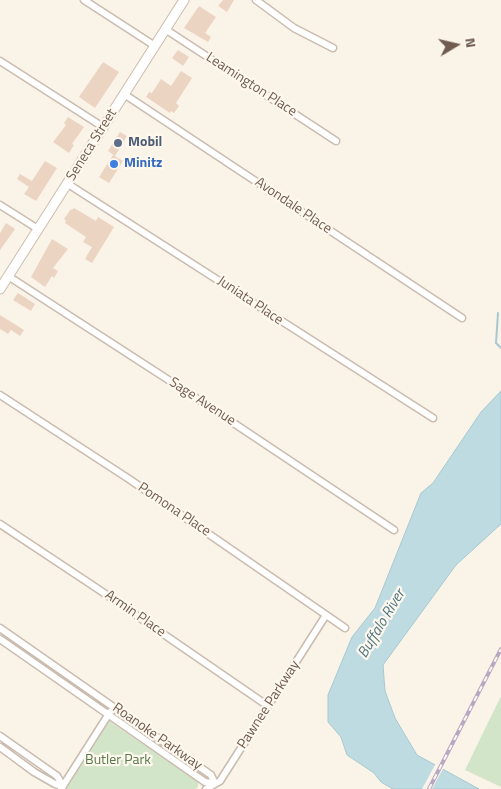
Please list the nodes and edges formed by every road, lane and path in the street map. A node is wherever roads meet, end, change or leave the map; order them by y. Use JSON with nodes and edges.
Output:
{"nodes":[{"id":1,"x":84,"y":0,"type":"edge"},
{"id":2,"x":184,"y":0,"type":"edge"},
{"id":3,"x":256,"y":0,"type":"edge"},
{"id":4,"x":165,"y":29,"type":"junction"},
{"id":5,"x":155,"y":46,"type":"junction"},
{"id":6,"x":333,"y":48,"type":"dead end"},
{"id":7,"x":0,"y":61,"type":"edge"},
{"id":8,"x":124,"y":94,"type":"junction"},
{"id":9,"x":103,"y":127,"type":"junction"},
{"id":10,"x":336,"y":141,"type":"dead end"},
{"id":11,"x":68,"y":184,"type":"junction"},
{"id":12,"x":0,"y":205,"type":"edge"},
{"id":13,"x":38,"y":229,"type":"junction"},
{"id":14,"x":8,"y":276,"type":"junction"},
{"id":15,"x":0,"y":289,"type":"edge"},
{"id":16,"x":462,"y":318,"type":"dead end"},
{"id":17,"x":0,"y":395,"type":"edge"},
{"id":18,"x":432,"y":418,"type":"dead end"},
{"id":19,"x":0,"y":524,"type":"edge"},
{"id":20,"x":394,"y":530,"type":"dead end"},
{"id":21,"x":326,"y":615,"type":"junction"},
{"id":22,"x":0,"y":628,"type":"edge"},
{"id":23,"x":345,"y":628,"type":"dead end"},
{"id":24,"x":0,"y":639,"type":"edge"},
{"id":25,"x":29,"y":648,"type":"junction"},
{"id":26,"x":24,"y":655,"type":"junction"},
{"id":27,"x":114,"y":706,"type":"junction"},
{"id":28,"x":268,"y":706,"type":"junction"},
{"id":29,"x":108,"y":714,"type":"junction"},
{"id":30,"x":0,"y":736,"type":"edge"},
{"id":31,"x":0,"y":748,"type":"edge"},
{"id":32,"x":214,"y":784,"type":"junction"},
{"id":33,"x":62,"y":787,"type":"edge"},
{"id":34,"x":206,"y":789,"type":"edge"}],
"edges":[{"from":1,"to":5,"type":"street"},
{"from":2,"to":4,"type":"main road","name":"Seneca Street"},
{"from":3,"to":6,"type":"street"},
{"from":4,"to":5,"type":"main road","name":"Seneca Street"},
{"from":4,"to":10,"type":"street","name":"Leamington Place"},
{"from":5,"to":8,"type":"main road","name":"Seneca Street"},
{"from":7,"to":9,"type":"street"},
{"from":8,"to":9,"type":"main road","name":"Seneca Street"},
{"from":8,"to":16,"type":"street","name":"Avondale Place"},
{"from":9,"to":11,"type":"main road","name":"Seneca Street"},
{"from":11,"to":13,"type":"main road","name":"Seneca Street"},
{"from":11,"to":18,"type":"street","name":"Juniata Place"},
{"from":12,"to":13,"type":"street"},
{"from":13,"to":14,"type":"main road","name":"Seneca Street"},
{"from":14,"to":15,"type":"main road","name":"Seneca Street"},
{"from":14,"to":20,"type":"street","name":"Sage Avenue"},
{"from":17,"to":21,"type":"street","name":"Pomona Place"},
{"from":19,"to":28,"type":"street","name":"Armin Place"},
{"from":21,"to":23,"type":"street","name":"Pomona Place"},
{"from":21,"to":28,"type":"street","name":"Pawnee Parkway"},
{"from":22,"to":25,"type":"street","name":"Roanoke Parkway"},
{"from":24,"to":26,"type":"street","name":"Roanoke Parkway"},
{"from":25,"to":26,"type":"street"},
{"from":25,"to":27,"type":"street","name":"Roanoke Parkway"},
{"from":26,"to":29,"type":"street","name":"Roanoke Parkway"},
{"from":27,"to":29,"type":"street"},
{"from":27,"to":32,"type":"street","name":"Roanoke Parkway"},
{"from":28,"to":32,"type":"street","name":"Pawnee Parkway"},
{"from":29,"to":32,"type":"street","name":"Roanoke Parkway"},
{"from":29,"to":33,"type":"street"},
{"from":30,"to":33,"type":"street"},
{"from":31,"to":33,"type":"street"},
{"from":32,"to":34,"type":"street","name":"Pawnee Parkway"}]}
